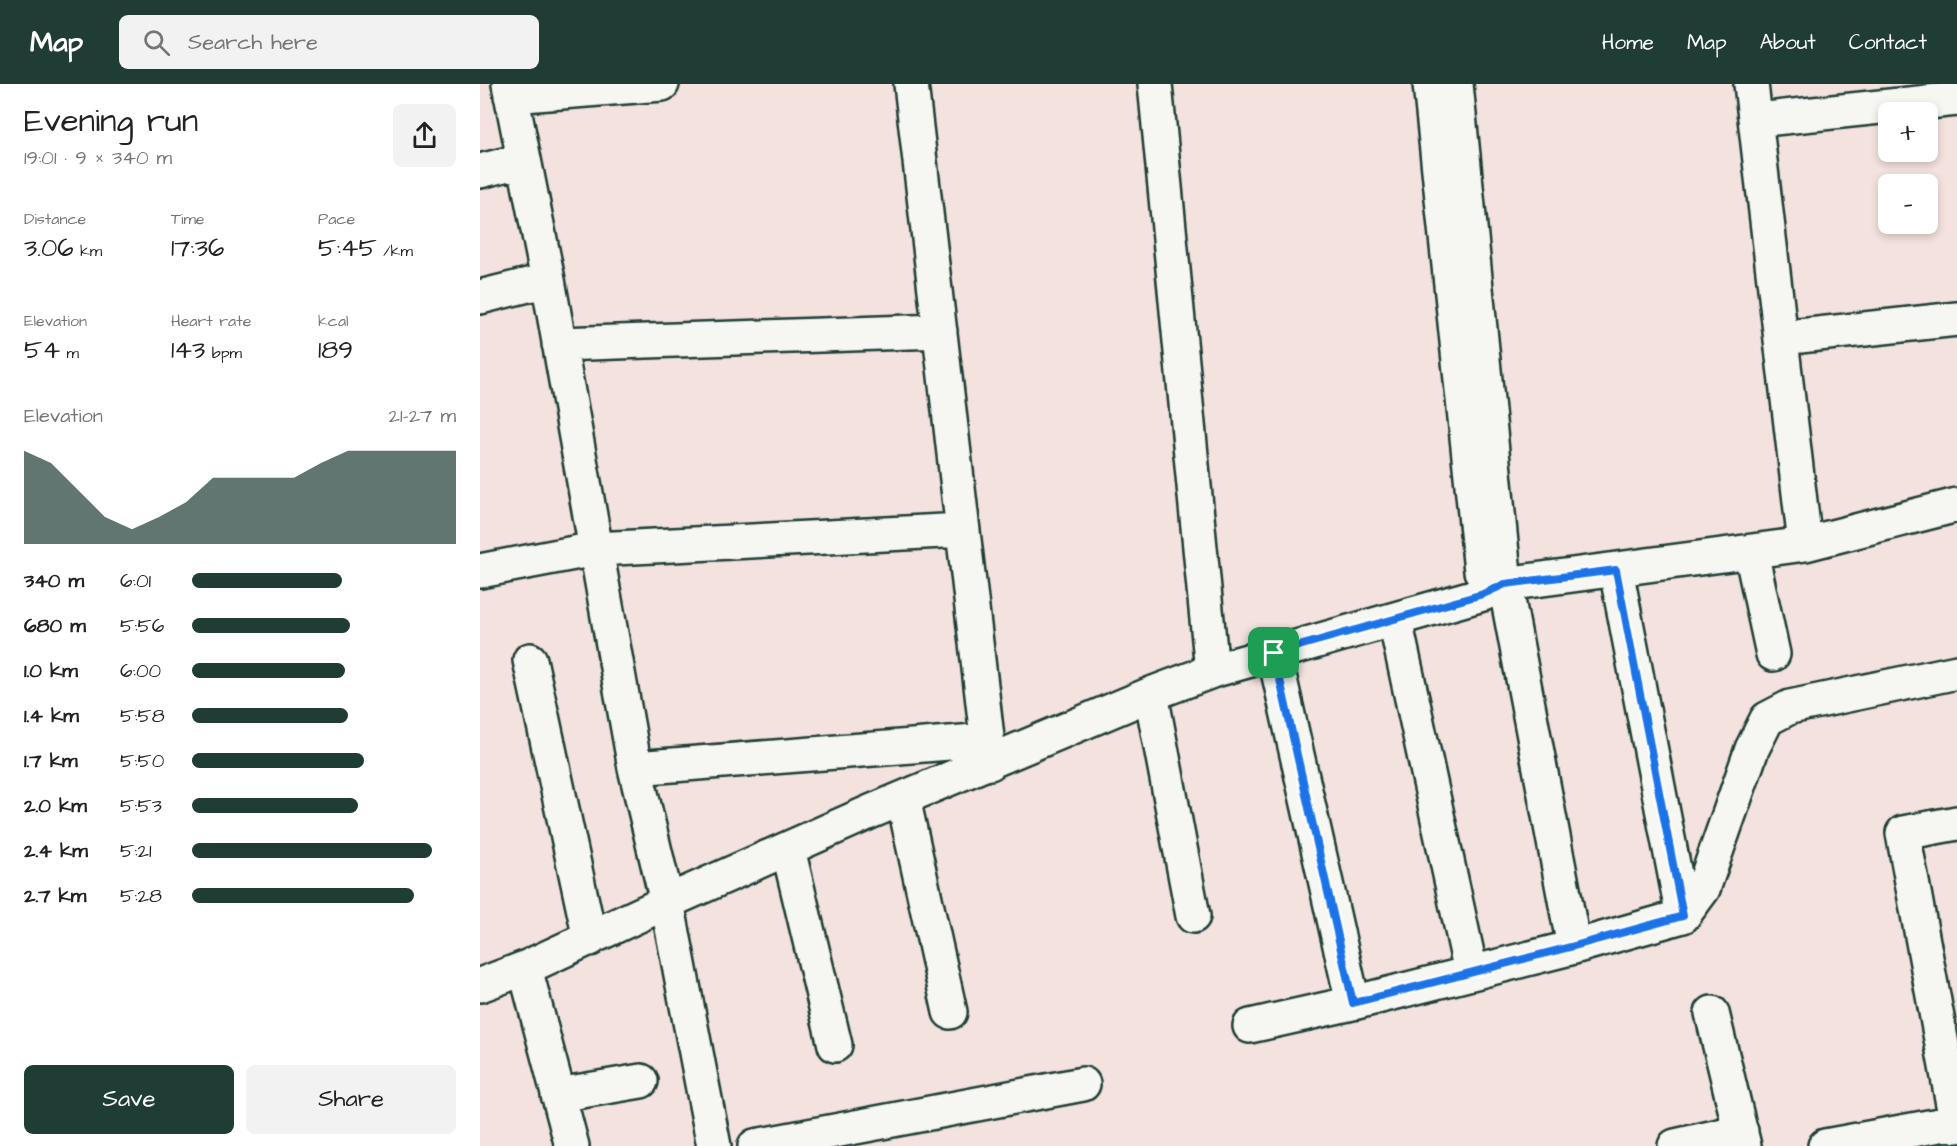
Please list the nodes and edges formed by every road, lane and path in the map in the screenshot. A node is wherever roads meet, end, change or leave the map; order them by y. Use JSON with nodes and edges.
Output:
{"nodes":[{"id":1,"x":663,"y":84,"type":"edge"},
{"id":2,"x":911,"y":84,"type":"edge"},
{"id":3,"x":1155,"y":84,"type":"edge"},
{"id":4,"x":1430,"y":84,"type":"edge"},
{"id":5,"x":1456,"y":84,"type":"edge"},
{"id":6,"x":1751,"y":84,"type":"edge"},
{"id":7,"x":510,"y":90,"type":"edge"},
{"id":8,"x":1957,"y":99,"type":"edge"},
{"id":9,"x":1756,"y":120,"type":"junction"},
{"id":10,"x":524,"y":160,"type":"junction"},
{"id":11,"x":480,"y":171,"type":"edge"},
{"id":12,"x":548,"y":280,"type":"junction"},
{"id":13,"x":480,"y":297,"type":"edge"},
{"id":14,"x":1957,"y":319,"type":"edge"},
{"id":15,"x":940,"y":331,"type":"junction"},
{"id":16,"x":1781,"y":338,"type":"junction"},
{"id":17,"x":559,"y":344,"type":"junction"},
{"id":18,"x":1957,"y":505,"type":"edge"},
{"id":19,"x":963,"y":530,"type":"junction"},
{"id":20,"x":1805,"y":544,"type":"junction"},
{"id":21,"x":595,"y":549,"type":"junction"},
{"id":22,"x":1751,"y":552,"type":"junction"},
{"id":23,"x":1616,"y":570,"type":"junction"},
{"id":24,"x":480,"y":571,"type":"edge"},
{"id":25,"x":1494,"y":589,"type":"junction"},
{"id":26,"x":1395,"y":620,"type":"junction"},
{"id":27,"x":1274,"y":653,"type":"junction"},
{"id":28,"x":1773,"y":654,"type":"dead end"},
{"id":29,"x":530,"y":660,"type":"dead end"},
{"id":30,"x":1212,"y":671,"type":"junction"},
{"id":31,"x":1957,"y":672,"type":"edge"},
{"id":32,"x":1151,"y":694,"type":"junction"},
{"id":33,"x":989,"y":751,"type":"junction"},
{"id":34,"x":635,"y":768,"type":"junction"},
{"id":35,"x":903,"y":798,"type":"junction"},
{"id":36,"x":1957,"y":822,"type":"edge"},
{"id":37,"x":788,"y":849,"type":"junction"},
{"id":38,"x":667,"y":902,"type":"junction"},
{"id":39,"x":1193,"y":916,"type":"dead end"},
{"id":40,"x":1683,"y":916,"type":"junction"},
{"id":41,"x":590,"y":939,"type":"junction"},
{"id":42,"x":1574,"y":946,"type":"junction"},
{"id":43,"x":525,"y":968,"type":"junction"},
{"id":44,"x":1471,"y":972,"type":"junction"},
{"id":45,"x":480,"y":985,"type":"edge"},
{"id":46,"x":1353,"y":1003,"type":"junction"},
{"id":47,"x":950,"y":1012,"type":"dead end"},
{"id":48,"x":1712,"y":1013,"type":"dead end"},
{"id":49,"x":1250,"y":1026,"type":"dead end"},
{"id":50,"x":835,"y":1045,"type":"dead end"},
{"id":51,"x":641,"y":1082,"type":"dead end"},
{"id":52,"x":1083,"y":1084,"type":"dead end"},
{"id":53,"x":558,"y":1095,"type":"junction"},
{"id":54,"x":1957,"y":1124,"type":"edge"},
{"id":55,"x":1743,"y":1138,"type":"edge"},
{"id":56,"x":572,"y":1146,"type":"edge"},
{"id":57,"x":714,"y":1146,"type":"edge"},
{"id":58,"x":755,"y":1146,"type":"edge"},
{"id":59,"x":1675,"y":1146,"type":"edge"},
{"id":60,"x":1825,"y":1146,"type":"edge"}],
"edges":[{"from":1,"to":7,"type":"street"},
{"from":2,"to":15,"type":"street"},
{"from":3,"to":30,"type":"street"},
{"from":4,"to":25,"type":"street"},
{"from":5,"to":25,"type":"street"},
{"from":6,"to":9,"type":"street"},
{"from":7,"to":10,"type":"street"},
{"from":8,"to":9,"type":"street"},
{"from":9,"to":16,"type":"street"},
{"from":10,"to":11,"type":"street"},
{"from":10,"to":12,"type":"street"},
{"from":12,"to":13,"type":"street"},
{"from":12,"to":17,"type":"street"},
{"from":14,"to":16,"type":"street"},
{"from":15,"to":17,"type":"street"},
{"from":15,"to":19,"type":"street"},
{"from":16,"to":20,"type":"street"},
{"from":17,"to":21,"type":"street"},
{"from":18,"to":20,"type":"street"},
{"from":19,"to":21,"type":"street"},
{"from":19,"to":33,"type":"street"},
{"from":20,"to":22,"type":"street"},
{"from":21,"to":24,"type":"street"},
{"from":21,"to":34,"type":"street"},
{"from":22,"to":23,"type":"street"},
{"from":22,"to":28,"type":"street"},
{"from":23,"to":25,"type":"street"},
{"from":23,"to":40,"type":"street"},
{"from":25,"to":26,"type":"street"},
{"from":25,"to":42,"type":"street"},
{"from":26,"to":27,"type":"street"},
{"from":26,"to":44,"type":"street"},
{"from":27,"to":30,"type":"street"},
{"from":27,"to":46,"type":"street"},
{"from":29,"to":41,"type":"street"},
{"from":30,"to":32,"type":"street"},
{"from":31,"to":40,"type":"street"},
{"from":32,"to":33,"type":"street"},
{"from":32,"to":39,"type":"street"},
{"from":33,"to":34,"type":"street"},
{"from":33,"to":35,"type":"street"},
{"from":34,"to":38,"type":"street"},
{"from":35,"to":37,"type":"street"},
{"from":35,"to":47,"type":"street"},
{"from":36,"to":54,"type":"street"},
{"from":37,"to":38,"type":"street"},
{"from":37,"to":50,"type":"street"},
{"from":38,"to":41,"type":"street"},
{"from":38,"to":57,"type":"street"},
{"from":40,"to":42,"type":"street"},
{"from":41,"to":43,"type":"street"},
{"from":42,"to":44,"type":"street"},
{"from":43,"to":45,"type":"street"},
{"from":43,"to":53,"type":"street"},
{"from":44,"to":46,"type":"street"},
{"from":46,"to":49,"type":"street"},
{"from":48,"to":55,"type":"street"},
{"from":51,"to":53,"type":"street"},
{"from":52,"to":58,"type":"street"},
{"from":53,"to":56,"type":"street"},
{"from":54,"to":60,"type":"street"},
{"from":55,"to":59,"type":"street"}]}
